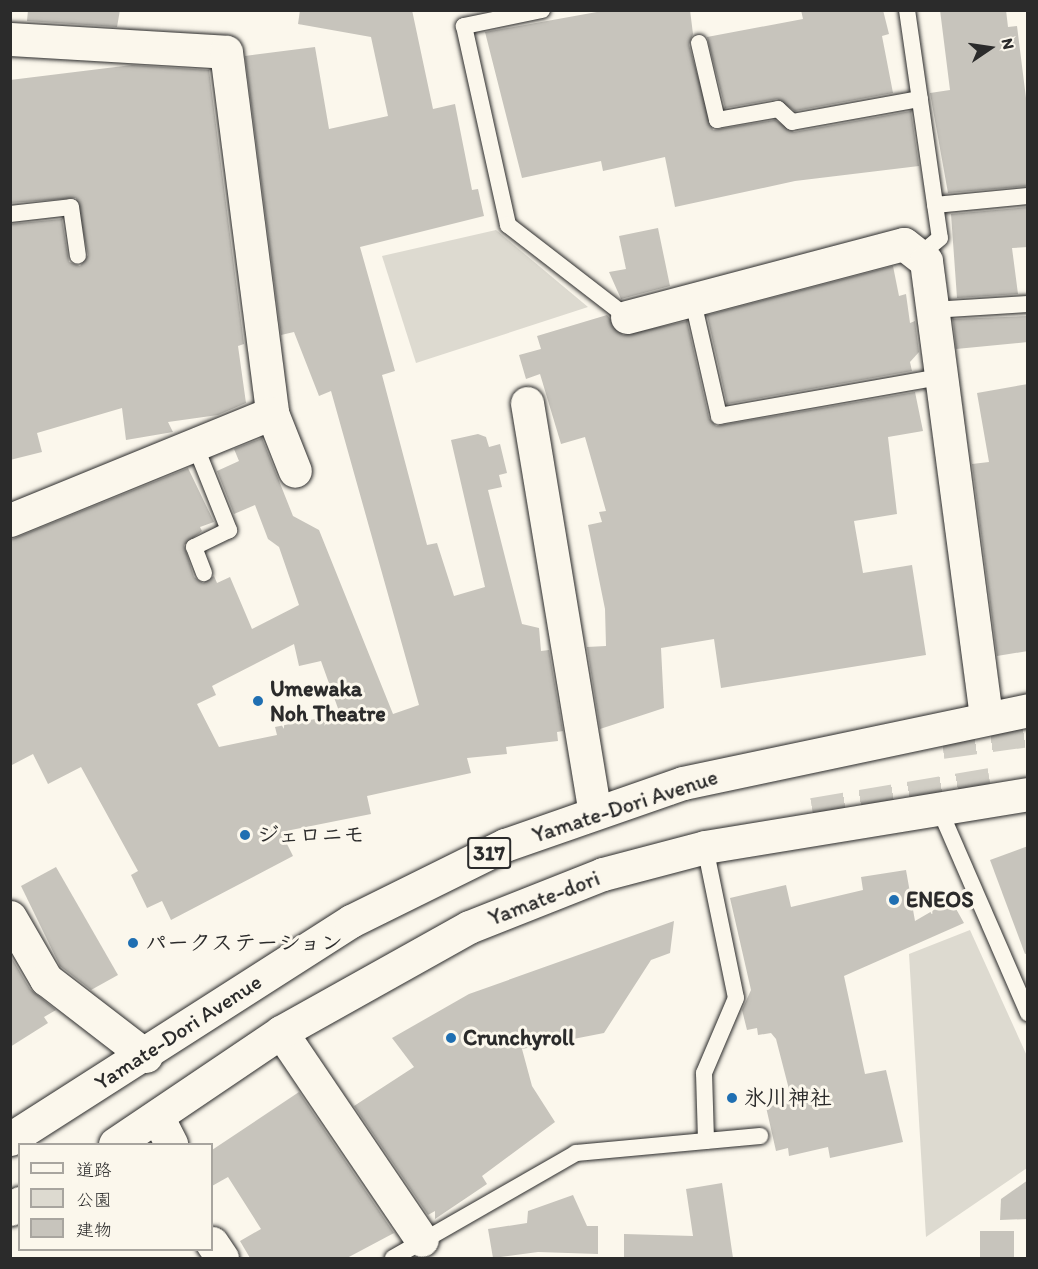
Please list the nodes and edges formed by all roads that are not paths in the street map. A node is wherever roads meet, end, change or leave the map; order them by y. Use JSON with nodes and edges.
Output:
{"nodes":[{"id":1,"x":542,"y":10,"type":"edge"},
{"id":2,"x":907,"y":10,"type":"edge"},
{"id":3,"x":10,"y":39,"type":"edge"},
{"id":4,"x":699,"y":43,"type":"dead end"},
{"id":5,"x":920,"y":99,"type":"junction"},
{"id":6,"x":1028,"y":196,"type":"edge"},
{"id":7,"x":935,"y":205,"type":"junction"},
{"id":8,"x":10,"y":214,"type":"edge"},
{"id":9,"x":920,"y":255,"type":"junction"},
{"id":10,"x":78,"y":256,"type":"dead end"},
{"id":11,"x":692,"y":297,"type":"junction"},
{"id":12,"x":1028,"y":304,"type":"edge"},
{"id":13,"x":932,"y":310,"type":"junction"},
{"id":14,"x":627,"y":317,"type":"joint"},
{"id":15,"x":940,"y":377,"type":"junction"},
{"id":16,"x":528,"y":403,"type":"dead end"},
{"id":17,"x":272,"y":413,"type":"junction"},
{"id":18,"x":195,"y":445,"type":"junction"},
{"id":19,"x":294,"y":471,"type":"dead end"},
{"id":20,"x":13,"y":513,"type":"edge"},
{"id":21,"x":204,"y":573,"type":"dead end"},
{"id":22,"x":1028,"y":710,"type":"edge"},
{"id":23,"x":986,"y":715,"type":"junction"},
{"id":24,"x":1028,"y":794,"type":"edge"},
{"id":25,"x":938,"y":807,"type":"junction"},
{"id":26,"x":595,"y":812,"type":"junction"},
{"id":27,"x":705,"y":847,"type":"junction"},
{"id":28,"x":10,"y":916,"type":"edge"},
{"id":29,"x":1028,"y":1013,"type":"edge"},
{"id":30,"x":281,"y":1032,"type":"junction"},
{"id":31,"x":146,"y":1056,"type":"junction"},
{"id":32,"x":164,"y":1131,"type":"edge"},
{"id":33,"x":760,"y":1136,"type":"dead end"},
{"id":34,"x":10,"y":1139,"type":"edge"},
{"id":35,"x":706,"y":1141,"type":"junction"},
{"id":36,"x":119,"y":1143,"type":"edge"},
{"id":37,"x":422,"y":1240,"type":"junction"},
{"id":38,"x":213,"y":1244,"type":"edge"},
{"id":39,"x":222,"y":1258,"type":"edge"},
{"id":40,"x":393,"y":1258,"type":"edge"}],
"edges":[{"from":1,"to":14,"type":"lane"},
{"from":2,"to":5,"type":"lane"},
{"from":3,"to":17,"type":"street"},
{"from":4,"to":5,"type":"lane"},
{"from":5,"to":7,"type":"lane"},
{"from":6,"to":7,"type":"lane"},
{"from":7,"to":9,"type":"lane"},
{"from":8,"to":10,"type":"lane"},
{"from":9,"to":11,"type":"street"},
{"from":9,"to":13,"type":"street"},
{"from":11,"to":14,"type":"street"},
{"from":11,"to":15,"type":"lane"},
{"from":12,"to":13,"type":"lane"},
{"from":13,"to":15,"type":"street"},
{"from":15,"to":23,"type":"street"},
{"from":16,"to":26,"type":"street"},
{"from":17,"to":18,"type":"street"},
{"from":17,"to":19,"type":"street"},
{"from":18,"to":20,"type":"street"},
{"from":18,"to":21,"type":"lane"},
{"from":22,"to":23,"type":"street","name":"Yamate-Dori Avenue","number":"317"},
{"from":23,"to":26,"type":"street","name":"Yamate-Dori Avenue","number":"317"},
{"from":24,"to":25,"type":"street","name":"Yamate-dori"},
{"from":25,"to":27,"type":"street","name":"Yamate-dori"},
{"from":25,"to":29,"type":"lane"},
{"from":26,"to":31,"type":"street","name":"Yamate-Dori Avenue","number":"317"},
{"from":27,"to":30,"type":"street","name":"Yamate-dori"},
{"from":27,"to":35,"type":"lane"},
{"from":28,"to":31,"type":"street"},
{"from":30,"to":32,"type":"street","name":"Yamate-dori"},
{"from":30,"to":37,"type":"street"},
{"from":31,"to":34,"type":"street","name":"Yamate-Dori Avenue","number":"317"},
{"from":32,"to":36,"type":"street","name":"Yamate-dori"},
{"from":33,"to":35,"type":"lane"},
{"from":35,"to":37,"type":"lane"},
{"from":37,"to":40,"type":"lane"},
{"from":38,"to":39,"type":"street"}]}
